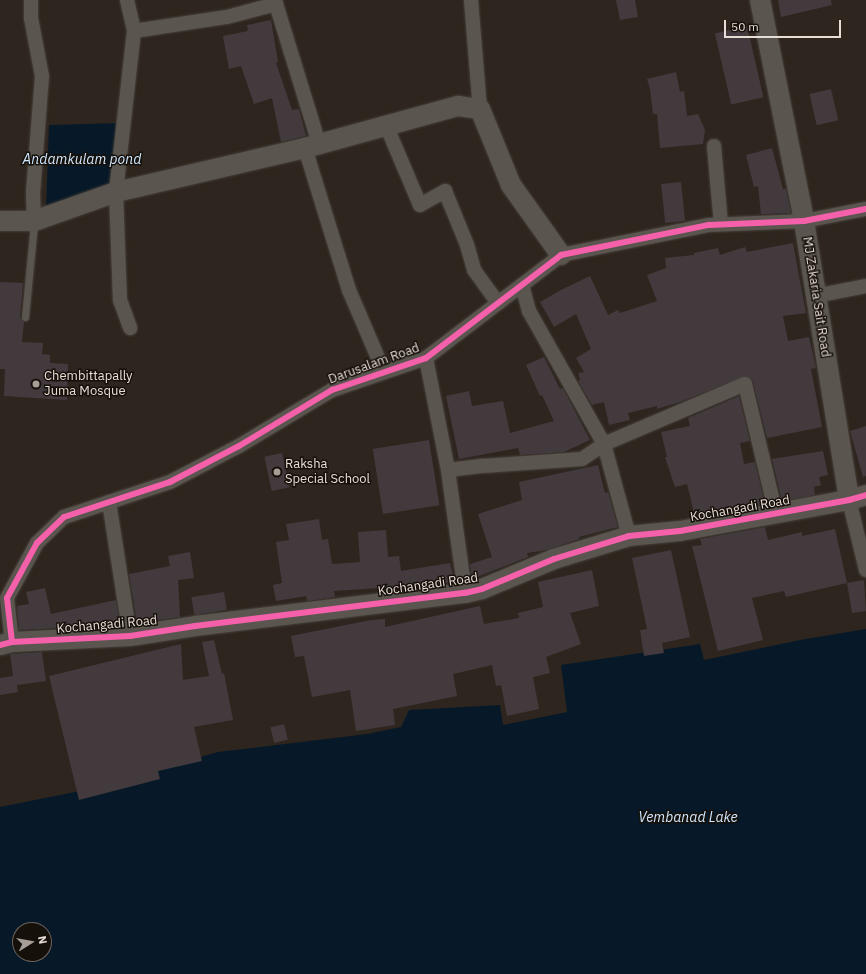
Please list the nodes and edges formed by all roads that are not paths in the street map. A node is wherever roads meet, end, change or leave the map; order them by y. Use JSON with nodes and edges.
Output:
{"nodes":[{"id":1,"x":31,"y":0,"type":"edge"},
{"id":2,"x":127,"y":0,"type":"edge"},
{"id":3,"x":471,"y":0,"type":"edge"},
{"id":4,"x":760,"y":0,"type":"edge"},
{"id":5,"x":134,"y":31,"type":"junction"},
{"id":6,"x":480,"y":109,"type":"junction"},
{"id":7,"x":386,"y":125,"type":"junction"},
{"id":8,"x":312,"y":146,"type":"junction"},
{"id":9,"x":714,"y":146,"type":"dead end"},
{"id":10,"x":116,"y":192,"type":"junction"},
{"id":11,"x":866,"y":209,"type":"edge"},
{"id":12,"x":0,"y":221,"type":"edge"},
{"id":13,"x":34,"y":221,"type":"junction"},
{"id":14,"x":804,"y":221,"type":"junction"},
{"id":15,"x":722,"y":224,"type":"junction"},
{"id":16,"x":561,"y":256,"type":"junction"},
{"id":17,"x":522,"y":286,"type":"junction"},
{"id":18,"x":866,"y":286,"type":"edge"},
{"id":19,"x":815,"y":296,"type":"junction"},
{"id":20,"x":498,"y":303,"type":"junction"},
{"id":21,"x":25,"y":317,"type":"dead end"},
{"id":22,"x":130,"y":328,"type":"dead end"},
{"id":23,"x":426,"y":358,"type":"junction"},
{"id":24,"x":384,"y":372,"type":"junction"},
{"id":25,"x":604,"y":444,"type":"junction"},
{"id":26,"x":448,"y":470,"type":"junction"},
{"id":27,"x":858,"y":498,"type":"edge"},
{"id":28,"x":109,"y":502,"type":"junction"},
{"id":29,"x":776,"y":514,"type":"junction"},
{"id":30,"x":628,"y":536,"type":"junction"},
{"id":31,"x":866,"y":570,"type":"edge"},
{"id":32,"x":464,"y":593,"type":"junction"},
{"id":33,"x":130,"y":636,"type":"junction"},
{"id":34,"x":6,"y":644,"type":"edge"}],
"edges":[{"from":1,"to":13,"type":"street"},
{"from":2,"to":5,"type":"street"},
{"from":3,"to":6,"type":"street"},
{"from":4,"to":14,"type":"street","name":"MJ Zakaria Sait Road"},
{"from":5,"to":8,"type":"street"},
{"from":5,"to":10,"type":"street"},
{"from":6,"to":7,"type":"street"},
{"from":6,"to":16,"type":"street"},
{"from":7,"to":8,"type":"street"},
{"from":7,"to":20,"type":"street"},
{"from":8,"to":10,"type":"street"},
{"from":8,"to":24,"type":"street"},
{"from":9,"to":15,"type":"street"},
{"from":10,"to":13,"type":"street"},
{"from":10,"to":22,"type":"street"},
{"from":11,"to":14,"type":"street","name":"Darusalam Road"},
{"from":12,"to":13,"type":"street"},
{"from":13,"to":21,"type":"lane"},
{"from":14,"to":15,"type":"street","name":"Darusalam Road"},
{"from":14,"to":19,"type":"street","name":"MJ Zakaria Sait Road"},
{"from":15,"to":16,"type":"street","name":"Darusalam Road"},
{"from":16,"to":17,"type":"street","name":"Darusalam Road"},
{"from":17,"to":20,"type":"street","name":"Darusalam Road"},
{"from":17,"to":25,"type":"street"},
{"from":18,"to":19,"type":"street"},
{"from":19,"to":27,"type":"street","name":"MJ Zakaria Sait Road"},
{"from":20,"to":23,"type":"street","name":"Darusalam Road"},
{"from":23,"to":24,"type":"street","name":"Darusalam Road"},
{"from":23,"to":26,"type":"street"},
{"from":24,"to":28,"type":"street","name":"Darusalam Road"},
{"from":25,"to":26,"type":"street"},
{"from":25,"to":29,"type":"street"},
{"from":25,"to":30,"type":"street"},
{"from":26,"to":32,"type":"street"},
{"from":27,"to":29,"type":"street","name":"Kochangadi Road"},
{"from":27,"to":31,"type":"street"},
{"from":28,"to":33,"type":"street"},
{"from":28,"to":34,"type":"street","name":"Darusalam Road"},
{"from":29,"to":30,"type":"street","name":"Kochangadi Road"},
{"from":30,"to":32,"type":"street","name":"Kochangadi Road"},
{"from":32,"to":33,"type":"street","name":"Kochangadi Road"},
{"from":33,"to":34,"type":"street","name":"Kochangadi Road"}]}
